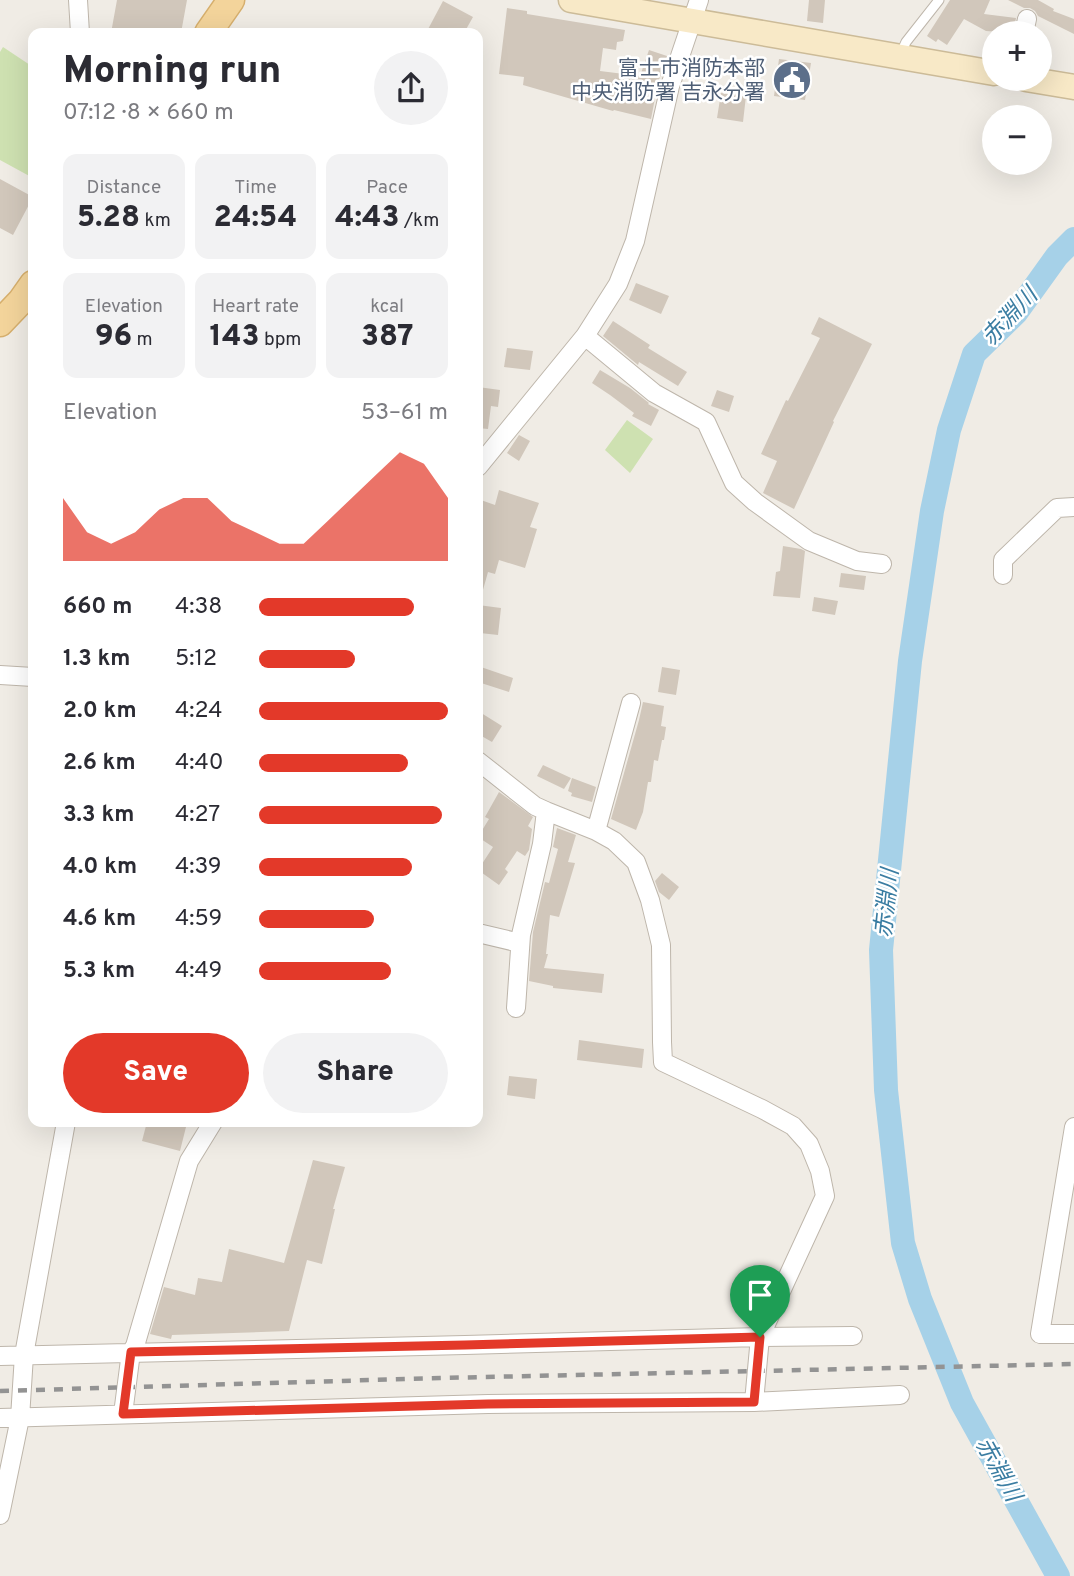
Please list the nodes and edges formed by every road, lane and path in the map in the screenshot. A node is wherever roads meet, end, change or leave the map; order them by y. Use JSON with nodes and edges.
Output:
{"nodes":[{"id":1,"x":78,"y":0,"type":"edge"},
{"id":2,"x":230,"y":0,"type":"edge"},
{"id":3,"x":571,"y":0,"type":"edge"},
{"id":4,"x":939,"y":0,"type":"edge"},
{"id":5,"x":695,"y":11,"type":"edge"},
{"id":6,"x":80,"y":28,"type":"edge"},
{"id":7,"x":211,"y":28,"type":"edge"},
{"id":8,"x":899,"y":58,"type":"junction"},
{"id":9,"x":982,"y":71,"type":"edge"},
{"id":10,"x":1052,"y":83,"type":"edge"},
{"id":11,"x":1073,"y":86,"type":"edge"},
{"id":12,"x":28,"y":291,"type":"edge"},
{"id":13,"x":0,"y":323,"type":"edge"},
{"id":14,"x":585,"y":336,"type":"junction"},
{"id":15,"x":483,"y":461,"type":"edge"},
{"id":16,"x":1074,"y":507,"type":"edge"},
{"id":17,"x":882,"y":564,"type":"dead end"},
{"id":18,"x":1003,"y":575,"type":"dead end"},
{"id":19,"x":0,"y":675,"type":"edge"},
{"id":20,"x":28,"y":677,"type":"edge"},
{"id":21,"x":631,"y":703,"type":"dead end"},
{"id":22,"x":483,"y":765,"type":"edge"},
{"id":23,"x":546,"y":811,"type":"junction"},
{"id":24,"x":596,"y":831,"type":"junction"},
{"id":25,"x":483,"y":934,"type":"edge"},
{"id":26,"x":520,"y":943,"type":"junction"},
{"id":27,"x":516,"y":1007,"type":"dead end"},
{"id":28,"x":65,"y":1127,"type":"edge"},
{"id":29,"x":210,"y":1127,"type":"edge"},
{"id":30,"x":1074,"y":1127,"type":"edge"},
{"id":31,"x":1074,"y":1334,"type":"edge"},
{"id":32,"x":853,"y":1336,"type":"dead end"},
{"id":33,"x":760,"y":1337,"type":"junction"},
{"id":34,"x":131,"y":1352,"type":"junction"},
{"id":35,"x":24,"y":1355,"type":"junction"},
{"id":36,"x":0,"y":1356,"type":"edge"},
{"id":37,"x":900,"y":1395,"type":"dead end"},
{"id":38,"x":754,"y":1402,"type":"junction"},
{"id":39,"x":123,"y":1414,"type":"junction"},
{"id":40,"x":0,"y":1418,"type":"edge"},
{"id":41,"x":20,"y":1418,"type":"junction"},
{"id":42,"x":0,"y":1515,"type":"edge"}],
"edges":[{"from":1,"to":6,"type":"street"},
{"from":2,"to":7,"type":"main road"},
{"from":3,"to":5,"type":"street"},
{"from":4,"to":8,"type":"lane"},
{"from":5,"to":8,"type":"street"},
{"from":5,"to":14,"type":"street"},
{"from":8,"to":9,"type":"street"},
{"from":10,"to":11,"type":"street"},
{"from":12,"to":13,"type":"main road"},
{"from":14,"to":15,"type":"street"},
{"from":14,"to":17,"type":"street"},
{"from":16,"to":18,"type":"street"},
{"from":19,"to":20,"type":"street"},
{"from":21,"to":24,"type":"street"},
{"from":22,"to":23,"type":"street"},
{"from":23,"to":24,"type":"street"},
{"from":23,"to":26,"type":"street"},
{"from":24,"to":33,"type":"street"},
{"from":25,"to":26,"type":"street"},
{"from":26,"to":27,"type":"street"},
{"from":28,"to":35,"type":"street"},
{"from":29,"to":34,"type":"street"},
{"from":30,"to":31,"type":"street"},
{"from":32,"to":33,"type":"street"},
{"from":33,"to":34,"type":"street"},
{"from":33,"to":38,"type":"street"},
{"from":34,"to":35,"type":"street"},
{"from":34,"to":39,"type":"street"},
{"from":35,"to":36,"type":"street"},
{"from":35,"to":41,"type":"street"},
{"from":37,"to":38,"type":"street"},
{"from":38,"to":39,"type":"street"},
{"from":39,"to":41,"type":"street"},
{"from":40,"to":41,"type":"street"},
{"from":41,"to":42,"type":"street"}]}
